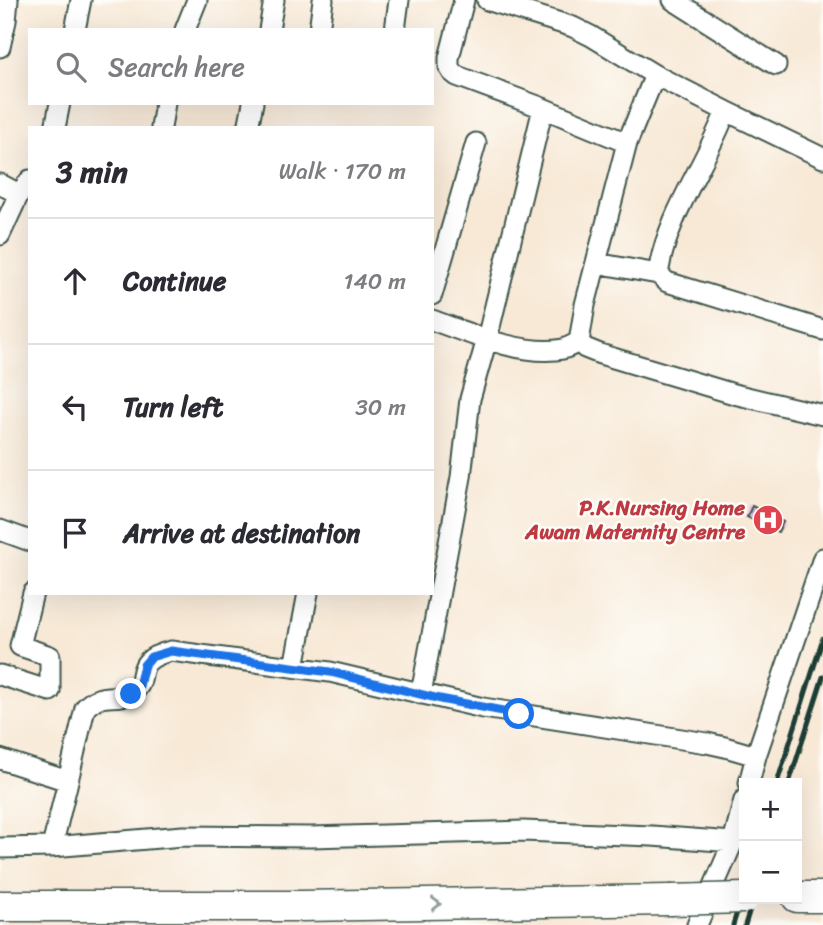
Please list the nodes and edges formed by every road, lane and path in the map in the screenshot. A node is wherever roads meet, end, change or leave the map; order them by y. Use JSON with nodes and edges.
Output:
{"nodes":[{"id":1,"x":8,"y":0,"type":"edge"},
{"id":2,"x":81,"y":0,"type":"edge"},
{"id":3,"x":197,"y":0,"type":"edge"},
{"id":4,"x":274,"y":0,"type":"edge"},
{"id":5,"x":323,"y":0,"type":"edge"},
{"id":6,"x":399,"y":0,"type":"edge"},
{"id":7,"x":464,"y":0,"type":"edge"},
{"id":8,"x":487,"y":0,"type":"edge"},
{"id":9,"x":673,"y":0,"type":"edge"},
{"id":10,"x":75,"y":28,"type":"edge"},
{"id":11,"x":187,"y":28,"type":"edge"},
{"id":12,"x":269,"y":28,"type":"edge"},
{"id":13,"x":319,"y":28,"type":"edge"},
{"id":14,"x":395,"y":28,"type":"edge"},
{"id":15,"x":0,"y":47,"type":"edge"},
{"id":16,"x":776,"y":65,"type":"dead end"},
{"id":17,"x":655,"y":75,"type":"junction"},
{"id":18,"x":60,"y":105,"type":"edge"},
{"id":19,"x":165,"y":105,"type":"edge"},
{"id":20,"x":253,"y":105,"type":"edge"},
{"id":21,"x":543,"y":108,"type":"junction"},
{"id":22,"x":726,"y":111,"type":"junction"},
{"id":23,"x":55,"y":126,"type":"edge"},
{"id":24,"x":161,"y":126,"type":"edge"},
{"id":25,"x":248,"y":126,"type":"edge"},
{"id":26,"x":477,"y":143,"type":"dead end"},
{"id":27,"x":627,"y":144,"type":"junction"},
{"id":28,"x":823,"y":158,"type":"edge"},
{"id":29,"x":0,"y":184,"type":"edge"},
{"id":30,"x":24,"y":187,"type":"edge"},
{"id":31,"x":0,"y":235,"type":"edge"},
{"id":32,"x":596,"y":263,"type":"junction"},
{"id":33,"x":657,"y":274,"type":"junction"},
{"id":34,"x":434,"y":288,"type":"edge"},
{"id":35,"x":434,"y":321,"type":"edge"},
{"id":36,"x":823,"y":330,"type":"edge"},
{"id":37,"x":486,"y":339,"type":"junction"},
{"id":38,"x":579,"y":342,"type":"junction"},
{"id":39,"x":823,"y":415,"type":"edge"},
{"id":40,"x":0,"y":530,"type":"edge"},
{"id":41,"x":28,"y":540,"type":"edge"},
{"id":42,"x":823,"y":558,"type":"edge"},
{"id":43,"x":33,"y":595,"type":"edge"},
{"id":44,"x":307,"y":595,"type":"edge"},
{"id":45,"x":294,"y":667,"type":"junction"},
{"id":46,"x":0,"y":675,"type":"edge"},
{"id":47,"x":421,"y":695,"type":"junction"},
{"id":48,"x":756,"y":756,"type":"junction"},
{"id":49,"x":0,"y":759,"type":"edge"},
{"id":50,"x":750,"y":778,"type":"edge"},
{"id":51,"x":68,"y":781,"type":"junction"},
{"id":52,"x":739,"y":819,"type":"edge"},
{"id":53,"x":733,"y":842,"type":"junction"},
{"id":54,"x":52,"y":846,"type":"junction"},
{"id":55,"x":0,"y":848,"type":"edge"},
{"id":56,"x":802,"y":897,"type":"edge"},
{"id":57,"x":823,"y":897,"type":"edge"},
{"id":58,"x":739,"y":898,"type":"edge"},
{"id":59,"x":0,"y":906,"type":"edge"},
{"id":60,"x":697,"y":925,"type":"edge"}],
"edges":[{"from":1,"to":15,"type":"street"},
{"from":2,"to":10,"type":"street"},
{"from":3,"to":11,"type":"street"},
{"from":4,"to":12,"type":"street"},
{"from":5,"to":13,"type":"street"},
{"from":6,"to":14,"type":"street"},
{"from":7,"to":21,"type":"street"},
{"from":8,"to":17,"type":"street"},
{"from":9,"to":16,"type":"street"},
{"from":17,"to":22,"type":"street"},
{"from":17,"to":27,"type":"street"},
{"from":18,"to":23,"type":"street"},
{"from":19,"to":24,"type":"street"},
{"from":20,"to":25,"type":"street"},
{"from":21,"to":27,"type":"street"},
{"from":21,"to":37,"type":"street"},
{"from":22,"to":28,"type":"street"},
{"from":22,"to":33,"type":"street"},
{"from":26,"to":34,"type":"street"},
{"from":27,"to":32,"type":"street"},
{"from":29,"to":30,"type":"street"},
{"from":30,"to":31,"type":"street"},
{"from":32,"to":33,"type":"street"},
{"from":32,"to":38,"type":"street"},
{"from":33,"to":36,"type":"street"},
{"from":35,"to":37,"type":"street"},
{"from":37,"to":38,"type":"street"},
{"from":37,"to":47,"type":"street"},
{"from":38,"to":39,"type":"street"},
{"from":40,"to":41,"type":"street"},
{"from":42,"to":48,"type":"street"},
{"from":43,"to":46,"type":"street"},
{"from":44,"to":45,"type":"street"},
{"from":45,"to":47,"type":"street"},
{"from":45,"to":51,"type":"street"},
{"from":47,"to":48,"type":"street"},
{"from":48,"to":50,"type":"street"},
{"from":49,"to":51,"type":"street"},
{"from":51,"to":54,"type":"street"},
{"from":52,"to":53,"type":"street"},
{"from":53,"to":54,"type":"street"},
{"from":53,"to":60,"type":"street"},
{"from":54,"to":55,"type":"street"},
{"from":56,"to":57,"type":"highway"},
{"from":59,"to":58,"type":"highway","one_way":true,"bridge":true}]}
